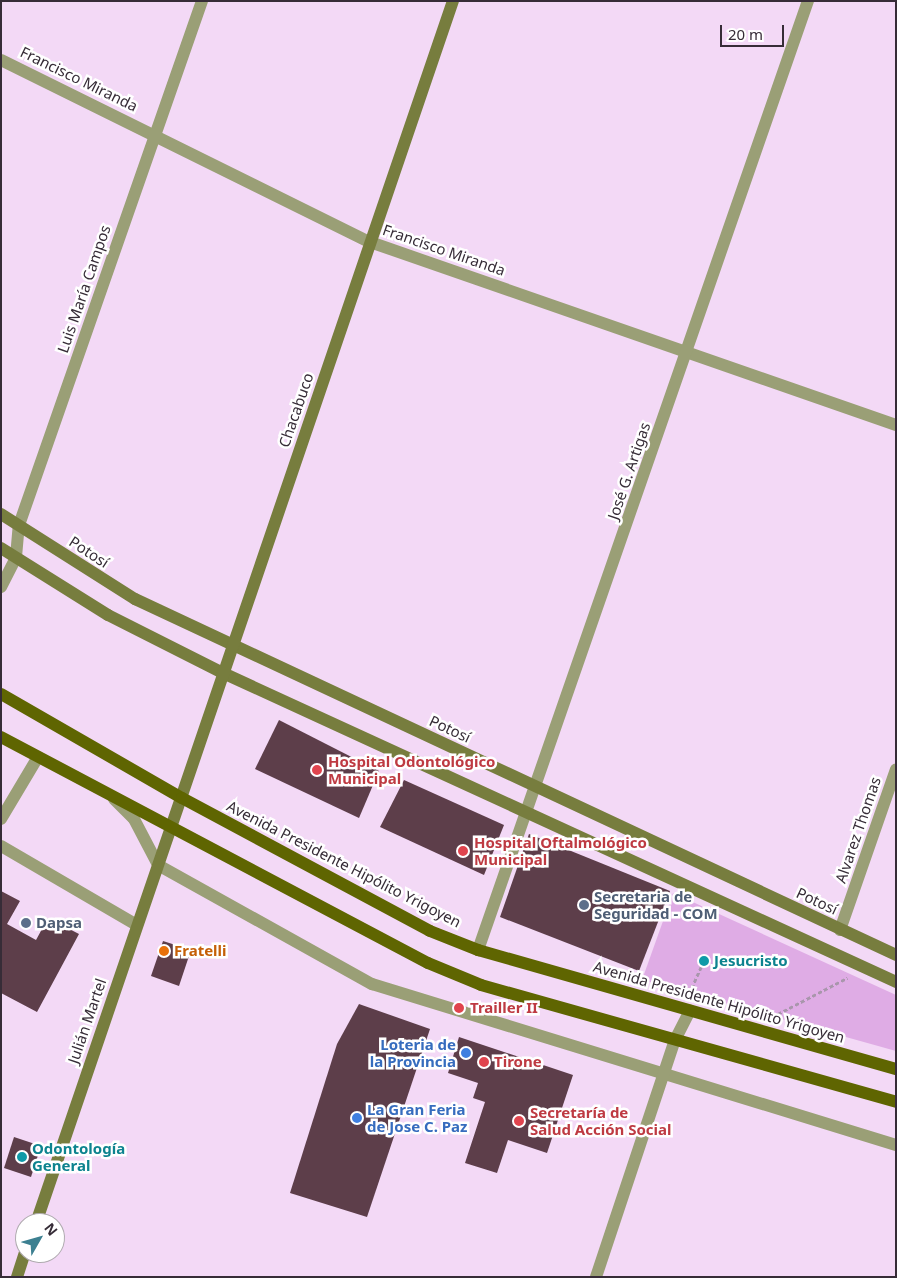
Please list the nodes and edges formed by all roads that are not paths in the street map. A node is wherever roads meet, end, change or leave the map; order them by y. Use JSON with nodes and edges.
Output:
{"nodes":[{"id":1,"x":202,"y":1,"type":"edge"},
{"id":2,"x":452,"y":1,"type":"edge"},
{"id":3,"x":808,"y":1,"type":"edge"},
{"id":4,"x":1,"y":60,"type":"edge"},
{"id":5,"x":156,"y":135,"type":"junction"},
{"id":6,"x":370,"y":242,"type":"junction"},
{"id":7,"x":688,"y":351,"type":"junction"},
{"id":8,"x":896,"y":425,"type":"edge"},
{"id":9,"x":1,"y":514,"type":"edge"},
{"id":10,"x":19,"y":525,"type":"junction"},
{"id":11,"x":1,"y":548,"type":"edge"},
{"id":12,"x":16,"y":558,"type":"junction"},
{"id":13,"x":1,"y":587,"type":"edge"},
{"id":14,"x":233,"y":647,"type":"junction"},
{"id":15,"x":223,"y":673,"type":"junction"},
{"id":16,"x":1,"y":694,"type":"edge"},
{"id":17,"x":1,"y":737,"type":"edge"},
{"id":18,"x":38,"y":757,"type":"junction"},
{"id":19,"x":896,"y":769,"type":"edge"},
{"id":20,"x":536,"y":786,"type":"junction"},
{"id":21,"x":182,"y":798,"type":"junction"},
{"id":22,"x":114,"y":799,"type":"junction"},
{"id":23,"x":528,"y":809,"type":"junction"},
{"id":24,"x":1,"y":819,"type":"edge"},
{"id":25,"x":170,"y":829,"type":"junction"},
{"id":26,"x":1,"y":846,"type":"edge"},
{"id":27,"x":158,"y":865,"type":"junction"},
{"id":28,"x":137,"y":925,"type":"junction"},
{"id":29,"x":840,"y":930,"type":"junction"},
{"id":30,"x":478,"y":950,"type":"junction"},
{"id":31,"x":896,"y":955,"type":"edge"},
{"id":32,"x":896,"y":982,"type":"edge"},
{"id":33,"x":686,"y":1010,"type":"junction"},
{"id":34,"x":675,"y":1040,"type":"junction"},
{"id":35,"x":896,"y":1069,"type":"edge"},
{"id":36,"x":664,"y":1074,"type":"junction"},
{"id":37,"x":896,"y":1102,"type":"edge"},
{"id":38,"x":896,"y":1145,"type":"edge"},
{"id":39,"x":39,"y":1213,"type":"edge"},
{"id":40,"x":22,"y":1263,"type":"edge"},
{"id":41,"x":17,"y":1277,"type":"edge"},
{"id":42,"x":596,"y":1277,"type":"edge"}],
"edges":[{"from":1,"to":5,"type":"street","name":"Luis María Campos"},
{"from":2,"to":6,"type":"main road","name":"Chacabuco"},
{"from":3,"to":7,"type":"street","name":"José G. Artigas"},
{"from":4,"to":5,"type":"street","name":"Francisco Miranda"},
{"from":5,"to":6,"type":"street","name":"Francisco Miranda"},
{"from":5,"to":10,"type":"street","name":"Luis María Campos"},
{"from":6,"to":7,"type":"street","name":"Francisco Miranda"},
{"from":6,"to":14,"type":"main road","name":"Chacabuco"},
{"from":7,"to":8,"type":"street","name":"Francisco Miranda"},
{"from":7,"to":20,"type":"street","name":"José G. Artigas"},
{"from":9,"to":10,"type":"main road","name":"Potosí"},
{"from":10,"to":12,"type":"street","name":"Luis María Campos"},
{"from":10,"to":14,"type":"main road","name":"Potosí"},
{"from":11,"to":12,"type":"main road"},
{"from":12,"to":13,"type":"street","name":"Luis María Campos"},
{"from":12,"to":15,"type":"main road"},
{"from":14,"to":15,"type":"main road","name":"Chacabuco"},
{"from":14,"to":20,"type":"main road","name":"Potosí"},
{"from":15,"to":21,"type":"main road","name":"Chacabuco"},
{"from":15,"to":23,"type":"main road"},
{"from":16,"to":21,"type":"main road","name":"Avenida Presidente Hipólito Yrigoyen"},
{"from":17,"to":18,"type":"main road"},
{"from":18,"to":22,"type":"main road"},
{"from":18,"to":24,"type":"street"},
{"from":19,"to":29,"type":"street","name":"Alvarez Thomas"},
{"from":20,"to":23,"type":"street","name":"José G. Artigas"},
{"from":20,"to":29,"type":"main road","name":"Potosí"},
{"from":21,"to":25,"type":"main road","name":"Chacabuco"},
{"from":21,"to":30,"type":"main road","name":"Avenida Presidente Hipólito Yrigoyen"},
{"from":22,"to":25,"type":"main road"},
{"from":22,"to":27,"type":"street"},
{"from":23,"to":30,"type":"street","name":"José G. Artigas"},
{"from":23,"to":32,"type":"main road"},
{"from":25,"to":27,"type":"main road","name":"Julián Martel"},
{"from":25,"to":34,"type":"main road"},
{"from":26,"to":28,"type":"street"},
{"from":27,"to":28,"type":"main road","name":"Julián Martel"},
{"from":27,"to":36,"type":"street"},
{"from":28,"to":39,"type":"main road","name":"Julián Martel"},
{"from":29,"to":31,"type":"main road","name":"Potosí"},
{"from":30,"to":33,"type":"main road","name":"Avenida Presidente Hipólito Yrigoyen"},
{"from":33,"to":34,"type":"street"},
{"from":33,"to":35,"type":"main road","name":"Avenida Presidente Hipólito Yrigoyen"},
{"from":34,"to":36,"type":"street"},
{"from":34,"to":37,"type":"main road"},
{"from":36,"to":38,"type":"street"},
{"from":36,"to":42,"type":"street"},
{"from":40,"to":41,"type":"main road"}]}
